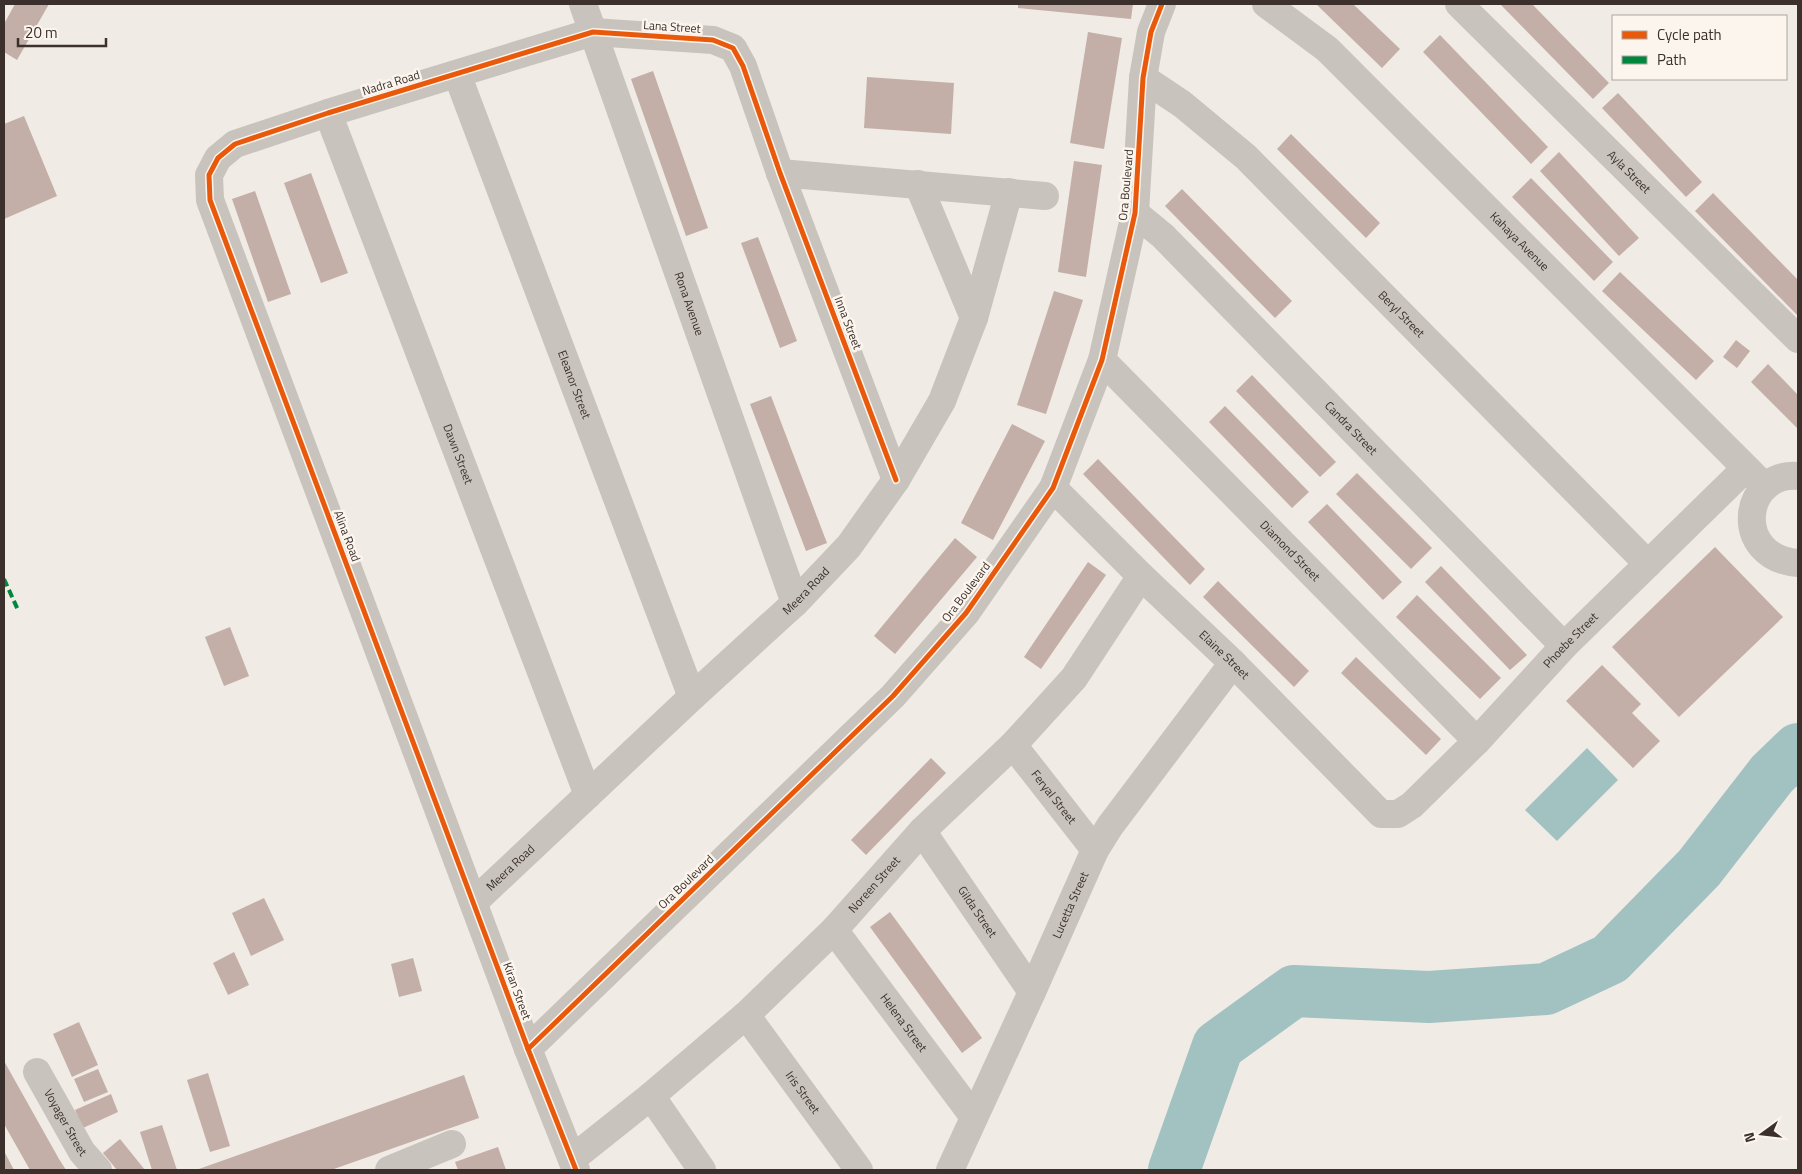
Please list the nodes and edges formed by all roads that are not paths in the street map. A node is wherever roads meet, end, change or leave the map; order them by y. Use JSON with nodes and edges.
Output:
{"nodes":[{"id":1,"x":583,"y":4,"type":"edge"},
{"id":2,"x":1162,"y":4,"type":"edge"},
{"id":3,"x":1266,"y":4,"type":"edge"},
{"id":4,"x":1459,"y":4,"type":"edge"},
{"id":5,"x":593,"y":32,"type":"junction"},
{"id":6,"x":456,"y":74,"type":"junction"},
{"id":7,"x":1143,"y":78,"type":"junction"},
{"id":8,"x":328,"y":112,"type":"junction"},
{"id":9,"x":780,"y":173,"type":"junction"},
{"id":10,"x":209,"y":175,"type":"joint"},
{"id":11,"x":918,"y":184,"type":"junction"},
{"id":12,"x":1009,"y":192,"type":"junction"},
{"id":13,"x":1045,"y":196,"type":"dead end"},
{"id":14,"x":1135,"y":214,"type":"junction"},
{"id":15,"x":974,"y":318,"type":"junction"},
{"id":16,"x":1798,"y":339,"type":"edge"},
{"id":17,"x":1102,"y":360,"type":"junction"},
{"id":18,"x":1745,"y":469,"type":"junction"},
{"id":19,"x":1798,"y":476,"type":"edge"},
{"id":20,"x":896,"y":480,"type":"junction"},
{"id":21,"x":1765,"y":487,"type":"junction"},
{"id":22,"x":1052,"y":488,"type":"junction"},
{"id":23,"x":1798,"y":563,"type":"edge"},
{"id":24,"x":1648,"y":564,"type":"junction"},
{"id":25,"x":1141,"y":576,"type":"junction"},
{"id":26,"x":795,"y":603,"type":"junction"},
{"id":27,"x":1564,"y":646,"type":"junction"},
{"id":28,"x":1233,"y":663,"type":"junction"},
{"id":29,"x":692,"y":697,"type":"junction"},
{"id":30,"x":1477,"y":742,"type":"junction"},
{"id":31,"x":1013,"y":745,"type":"junction"},
{"id":32,"x":588,"y":796,"type":"junction"},
{"id":33,"x":1398,"y":814,"type":"joint"},
{"id":34,"x":922,"y":831,"type":"junction"},
{"id":35,"x":1095,"y":850,"type":"junction"},
{"id":36,"x":474,"y":902,"type":"junction"},
{"id":37,"x":834,"y":930,"type":"junction"},
{"id":38,"x":1032,"y":992,"type":"junction"},
{"id":39,"x":746,"y":1015,"type":"junction"},
{"id":40,"x":528,"y":1049,"type":"junction"},
{"id":41,"x":37,"y":1072,"type":"dead end"},
{"id":42,"x":651,"y":1096,"type":"junction"},
{"id":43,"x":974,"y":1117,"type":"junction"},
{"id":44,"x":448,"y":1154,"type":"edge"},
{"id":45,"x":574,"y":1165,"type":"edge"},
{"id":46,"x":98,"y":1170,"type":"edge"},
{"id":47,"x":389,"y":1170,"type":"edge"},
{"id":48,"x":702,"y":1170,"type":"edge"},
{"id":49,"x":859,"y":1170,"type":"edge"},
{"id":50,"x":950,"y":1170,"type":"edge"}],
"edges":[{"from":1,"to":5,"type":"street","name":"Rona Avenue"},
{"from":2,"to":7,"type":"street","name":"Ora Boulevard"},
{"from":3,"to":18,"type":"street","name":"Kahaya Avenue"},
{"from":4,"to":16,"type":"street","name":"Ayla Street"},
{"from":5,"to":6,"type":"street","name":"Nadra Road"},
{"from":5,"to":9,"type":"street","name":"Lana Street"},
{"from":5,"to":26,"type":"street","name":"Rona Avenue"},
{"from":6,"to":8,"type":"street","name":"Nadra Road"},
{"from":6,"to":29,"type":"street","name":"Eleanor Street"},
{"from":7,"to":14,"type":"street","name":"Ora Boulevard"},
{"from":7,"to":24,"type":"street","name":"Beryl Street"},
{"from":8,"to":10,"type":"street","name":"Nadra Road"},
{"from":8,"to":32,"type":"street","name":"Dawn Street"},
{"from":9,"to":11,"type":"street"},
{"from":9,"to":20,"type":"street","name":"Inna Street"},
{"from":10,"to":36,"type":"street","name":"Alina Road"},
{"from":11,"to":12,"type":"street"},
{"from":11,"to":15,"type":"street"},
{"from":12,"to":13,"type":"street"},
{"from":12,"to":15,"type":"street","name":"Meera Road"},
{"from":14,"to":17,"type":"street","name":"Ora Boulevard"},
{"from":14,"to":27,"type":"street","name":"Candra Street"},
{"from":15,"to":20,"type":"street","name":"Meera Road"},
{"from":17,"to":22,"type":"street","name":"Ora Boulevard"},
{"from":17,"to":30,"type":"street","name":"Diamond Street"},
{"from":18,"to":21,"type":"street","name":"Kahaya Avenue"},
{"from":18,"to":24,"type":"street","name":"Phoebe Street"},
{"from":19,"to":21,"type":"street"},
{"from":20,"to":26,"type":"street","name":"Meera Road"},
{"from":21,"to":23,"type":"street"},
{"from":22,"to":25,"type":"street","name":"Elaine Street"},
{"from":22,"to":40,"type":"street","name":"Ora Boulevard"},
{"from":24,"to":27,"type":"street","name":"Phoebe Street"},
{"from":25,"to":28,"type":"street","name":"Elaine Street"},
{"from":25,"to":31,"type":"street","name":"Noreen Street"},
{"from":26,"to":29,"type":"street","name":"Meera Road"},
{"from":27,"to":30,"type":"street","name":"Phoebe Street"},
{"from":28,"to":33,"type":"street","name":"Elaine Street"},
{"from":28,"to":35,"type":"street","name":"Lucetta Street"},
{"from":29,"to":32,"type":"street","name":"Meera Road"},
{"from":30,"to":33,"type":"street","name":"Phoebe Street"},
{"from":31,"to":34,"type":"street","name":"Noreen Street"},
{"from":31,"to":35,"type":"street","name":"Feryal Street"},
{"from":32,"to":36,"type":"street","name":"Meera Road"},
{"from":34,"to":37,"type":"street","name":"Noreen Street"},
{"from":34,"to":38,"type":"street","name":"Gilda Street"},
{"from":35,"to":38,"type":"street","name":"Lucetta Street"},
{"from":36,"to":40,"type":"street","name":"Kiran Street"},
{"from":37,"to":39,"type":"street","name":"Noreen Street"},
{"from":37,"to":43,"type":"street","name":"Helena Street"},
{"from":38,"to":43,"type":"street","name":"Lucetta Street"},
{"from":39,"to":42,"type":"street","name":"Noreen Street"},
{"from":39,"to":49,"type":"street","name":"Iris Street"},
{"from":40,"to":45,"type":"street","name":"Kiran Street"},
{"from":41,"to":46,"type":"street","name":"Voyager Street"},
{"from":42,"to":45,"type":"street","name":"Noreen Street"},
{"from":42,"to":48,"type":"street"},
{"from":43,"to":50,"type":"street","name":"Lucetta Street"},
{"from":44,"to":47,"type":"street"}]}
